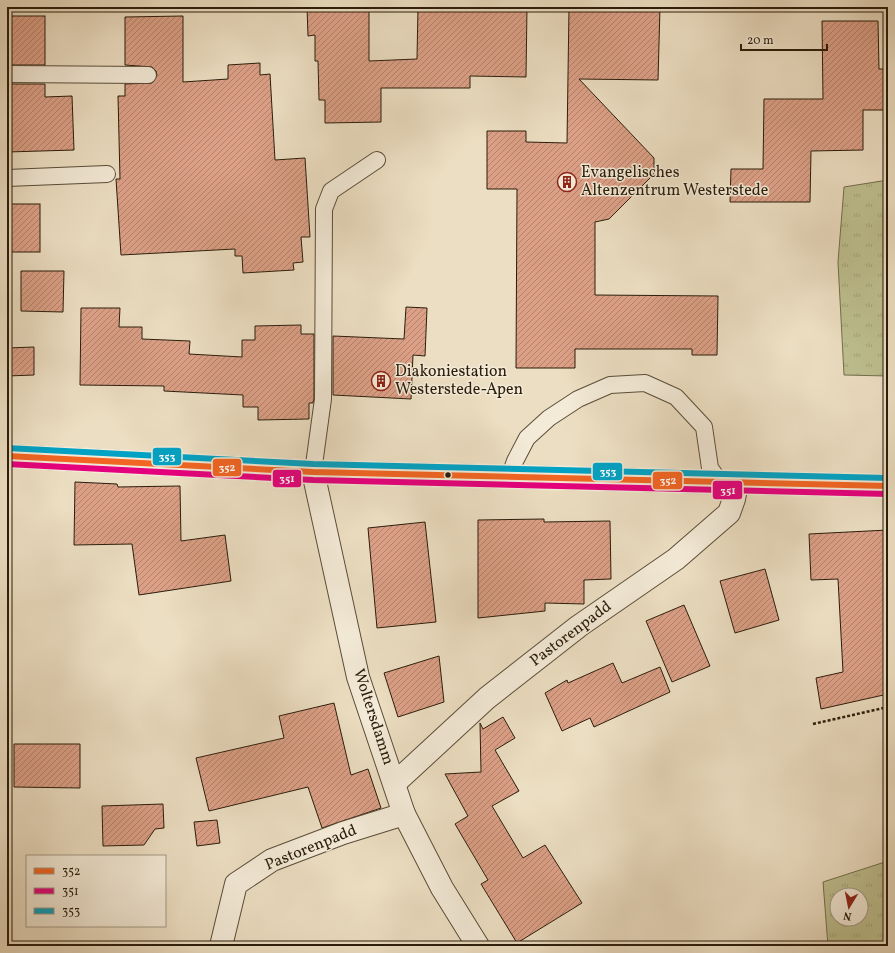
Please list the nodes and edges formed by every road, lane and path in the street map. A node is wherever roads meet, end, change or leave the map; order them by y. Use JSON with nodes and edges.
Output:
{"nodes":[{"id":1,"x":7,"y":74,"type":"edge"},
{"id":2,"x":148,"y":75,"type":"dead end"},
{"id":3,"x":377,"y":160,"type":"dead end"},
{"id":4,"x":107,"y":174,"type":"dead end"},
{"id":5,"x":7,"y":178,"type":"edge"},
{"id":6,"x":7,"y":456,"type":"edge"},
{"id":7,"x":312,"y":472,"type":"junction"},
{"id":8,"x":509,"y":478,"type":"junction"},
{"id":9,"x":728,"y":483,"type":"junction"},
{"id":10,"x":888,"y":486,"type":"edge"},
{"id":11,"x":888,"y":707,"type":"edge"},
{"id":12,"x":813,"y":724,"type":"dead end"},
{"id":13,"x":395,"y":783,"type":"junction"},
{"id":14,"x":404,"y":814,"type":"junction"},
{"id":15,"x":221,"y":946,"type":"edge"},
{"id":16,"x":478,"y":946,"type":"edge"}],
"edges":[{"from":1,"to":2,"type":"lane"},
{"from":3,"to":7,"type":"lane"},
{"from":4,"to":5,"type":"lane"},
{"from":6,"to":7,"type":"street"},
{"from":7,"to":8,"type":"street"},
{"from":7,"to":13,"type":"street","name":"Woltersdamm"},
{"from":8,"to":9,"type":"street"},
{"from":8,"to":9,"type":"lane"},
{"from":9,"to":10,"type":"street"},
{"from":9,"to":13,"type":"street","name":"Pastorenpadd"},
{"from":11,"to":12,"type":"path"},
{"from":13,"to":14,"type":"street","name":"Woltersdamm"},
{"from":14,"to":15,"type":"street","name":"Pastorenpadd"},
{"from":14,"to":16,"type":"street","name":"Woltersdamm"}]}
